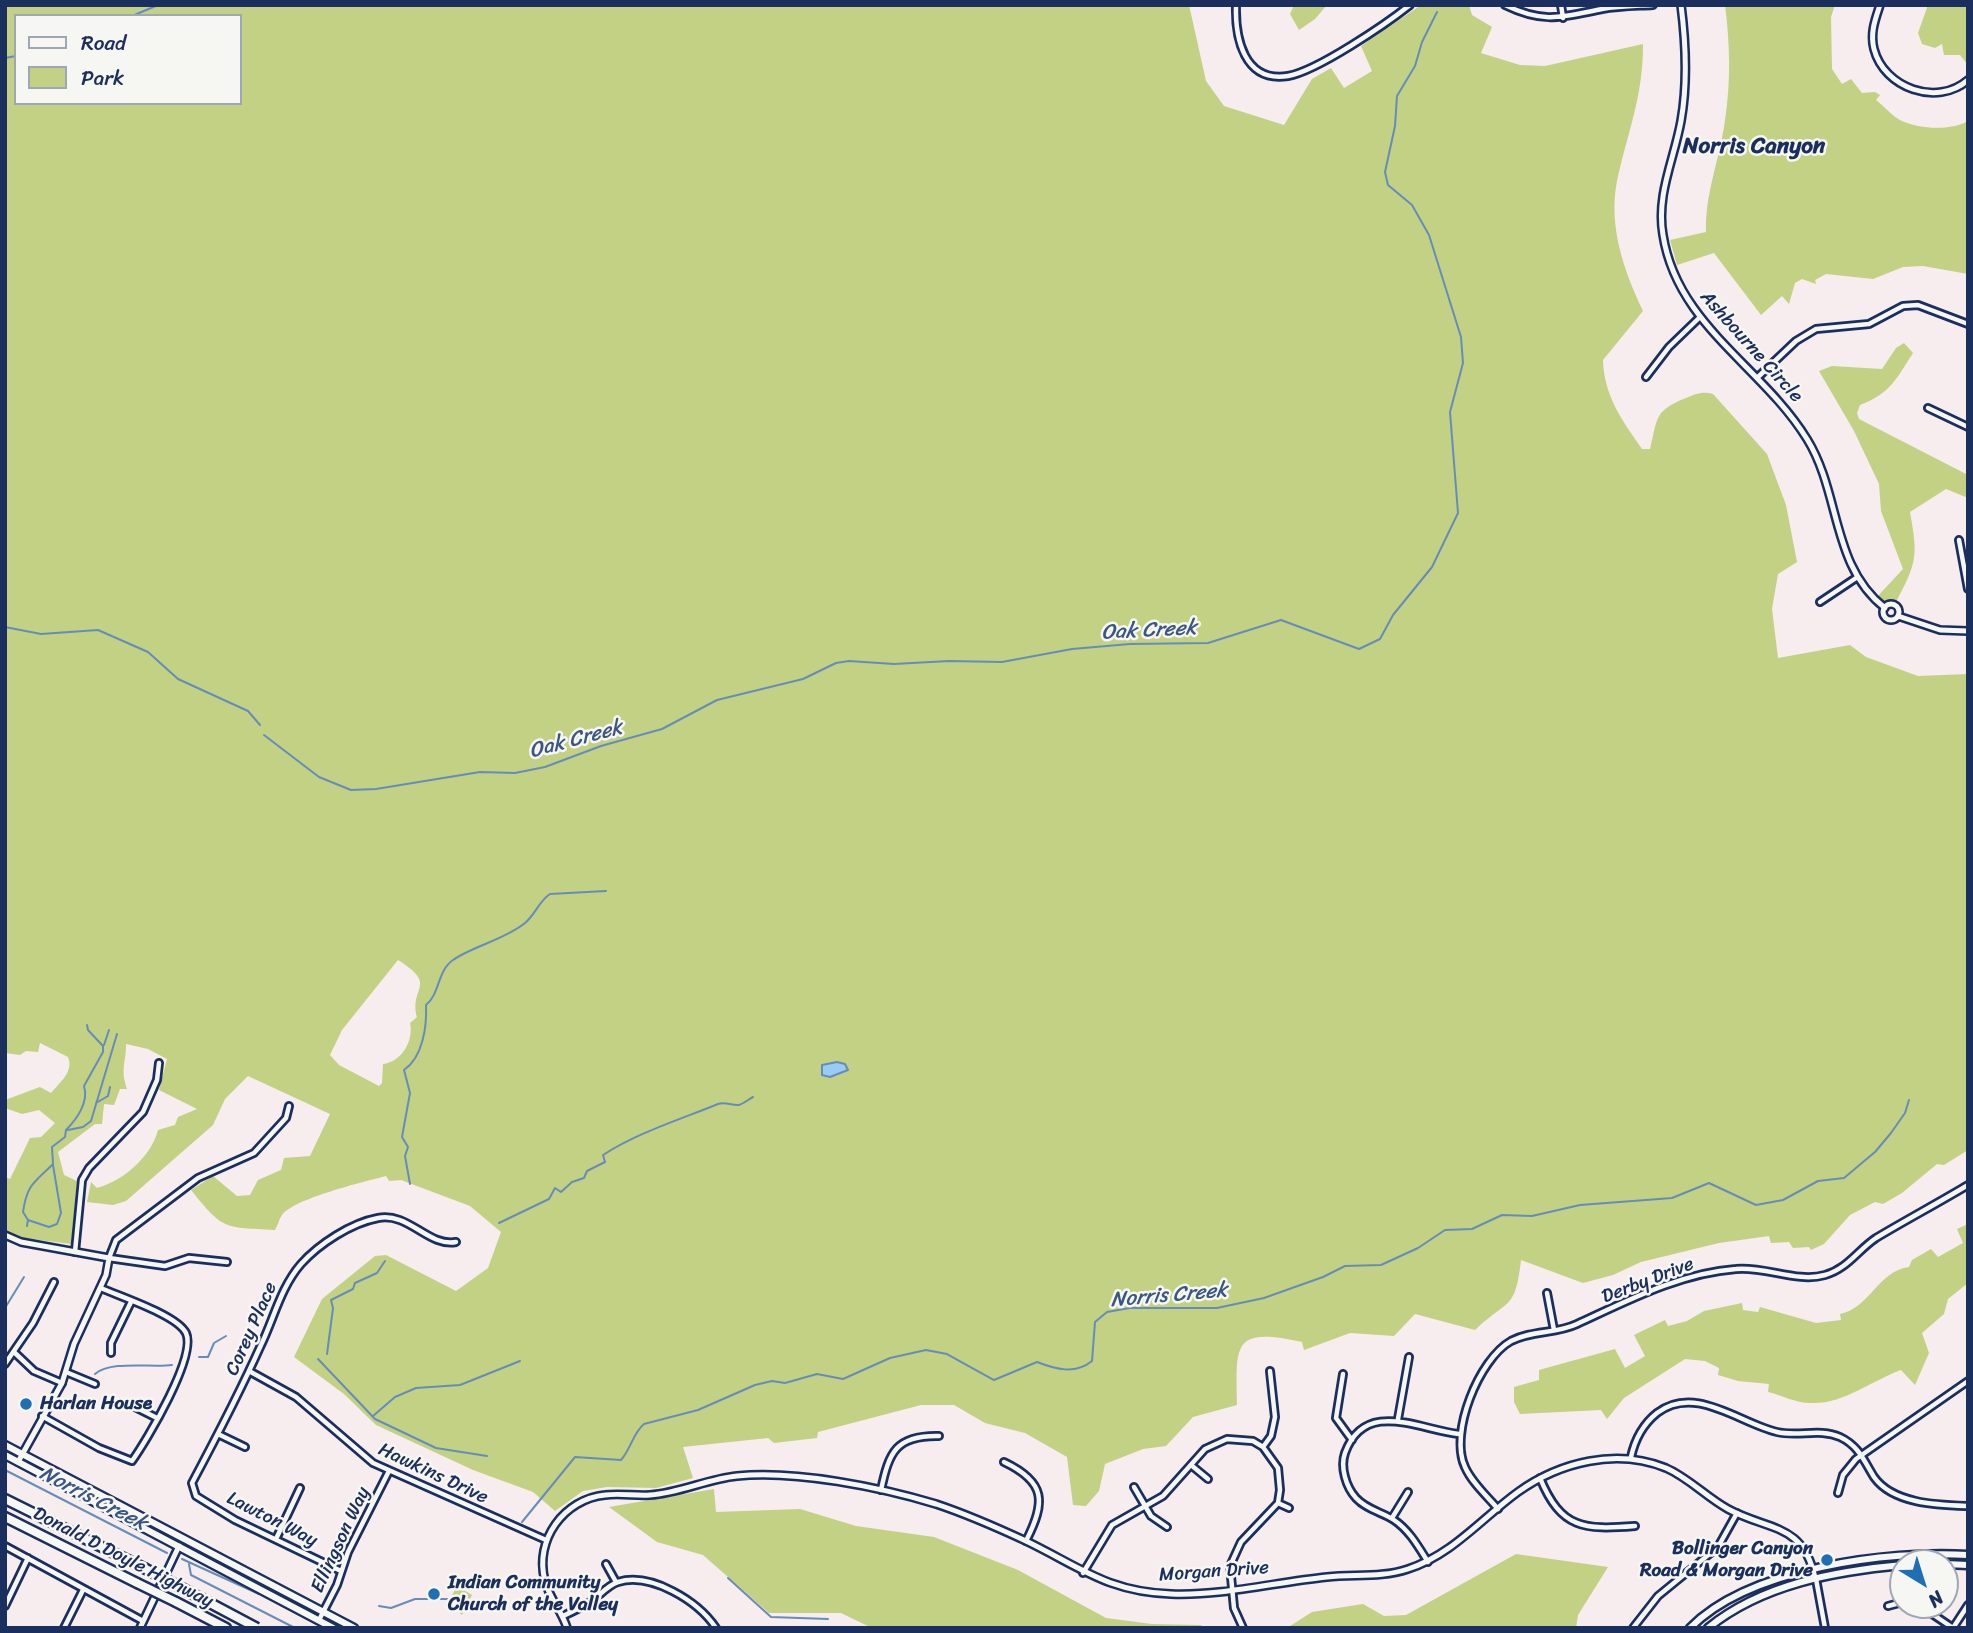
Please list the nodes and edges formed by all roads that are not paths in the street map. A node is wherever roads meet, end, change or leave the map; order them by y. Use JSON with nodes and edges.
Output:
{"nodes":[{"id":1,"x":1236,"y":5,"type":"edge"},
{"id":2,"x":1410,"y":5,"type":"edge"},
{"id":3,"x":1505,"y":5,"type":"edge"},
{"id":4,"x":1561,"y":5,"type":"edge"},
{"id":5,"x":1653,"y":5,"type":"edge"},
{"id":6,"x":1681,"y":5,"type":"edge"},
{"id":7,"x":1880,"y":5,"type":"edge"},
{"id":8,"x":1563,"y":18,"type":"junction"},
{"id":9,"x":1968,"y":80,"type":"edge"},
{"id":10,"x":1699,"y":318,"type":"junction"},
{"id":11,"x":1968,"y":324,"type":"edge"},
{"id":12,"x":1646,"y":377,"type":"dead end"},
{"id":13,"x":1758,"y":377,"type":"junction"},
{"id":14,"x":1928,"y":408,"type":"dead end"},
{"id":15,"x":1968,"y":427,"type":"edge"},
{"id":16,"x":1959,"y":540,"type":"dead end"},
{"id":17,"x":1856,"y":578,"type":"junction"},
{"id":18,"x":1968,"y":589,"type":"edge"},
{"id":19,"x":1820,"y":603,"type":"dead end"},
{"id":20,"x":1885,"y":608,"type":"junction"},
{"id":21,"x":1898,"y":616,"type":"junction"},
{"id":22,"x":1968,"y":631,"type":"edge"},
{"id":23,"x":159,"y":1063,"type":"dead end"},
{"id":24,"x":289,"y":1106,"type":"dead end"},
{"id":25,"x":1968,"y":1185,"type":"edge"},
{"id":26,"x":5,"y":1235,"type":"edge"},
{"id":27,"x":456,"y":1242,"type":"dead end"},
{"id":28,"x":75,"y":1252,"type":"junction"},
{"id":29,"x":109,"y":1258,"type":"junction"},
{"id":30,"x":227,"y":1262,"type":"dead end"},
{"id":31,"x":54,"y":1282,"type":"dead end"},
{"id":32,"x":101,"y":1288,"type":"junction"},
{"id":33,"x":1547,"y":1293,"type":"dead end"},
{"id":34,"x":131,"y":1302,"type":"junction"},
{"id":35,"x":1554,"y":1330,"type":"junction"},
{"id":36,"x":15,"y":1353,"type":"junction"},
{"id":37,"x":111,"y":1353,"type":"dead end"},
{"id":38,"x":1409,"y":1357,"type":"dead end"},
{"id":39,"x":5,"y":1364,"type":"edge"},
{"id":40,"x":249,"y":1371,"type":"junction"},
{"id":41,"x":1270,"y":1371,"type":"dead end"},
{"id":42,"x":66,"y":1372,"type":"junction"},
{"id":43,"x":1343,"y":1374,"type":"dead end"},
{"id":44,"x":1968,"y":1381,"type":"edge"},
{"id":45,"x":62,"y":1383,"type":"junction"},
{"id":46,"x":95,"y":1384,"type":"dead end"},
{"id":47,"x":129,"y":1404,"type":"dead end"},
{"id":48,"x":43,"y":1416,"type":"junction"},
{"id":49,"x":157,"y":1418,"type":"junction"},
{"id":50,"x":1398,"y":1419,"type":"junction"},
{"id":51,"x":218,"y":1434,"type":"junction"},
{"id":52,"x":1459,"y":1434,"type":"junction"},
{"id":53,"x":939,"y":1437,"type":"dead end"},
{"id":54,"x":1352,"y":1440,"type":"junction"},
{"id":55,"x":5,"y":1445,"type":"edge"},
{"id":56,"x":245,"y":1447,"type":"dead end"},
{"id":57,"x":1263,"y":1447,"type":"junction"},
{"id":58,"x":22,"y":1453,"type":"junction"},
{"id":59,"x":1862,"y":1454,"type":"junction"},
{"id":60,"x":5,"y":1455,"type":"edge"},
{"id":61,"x":1631,"y":1458,"type":"junction"},
{"id":62,"x":18,"y":1462,"type":"junction"},
{"id":63,"x":1004,"y":1462,"type":"dead end"},
{"id":64,"x":1191,"y":1465,"type":"junction"},
{"id":65,"x":389,"y":1472,"type":"junction"},
{"id":66,"x":1540,"y":1478,"type":"junction"},
{"id":67,"x":1208,"y":1479,"type":"dead end"},
{"id":68,"x":1134,"y":1487,"type":"dead end"},
{"id":69,"x":300,"y":1488,"type":"dead end"},
{"id":70,"x":192,"y":1490,"type":"joint"},
{"id":71,"x":881,"y":1491,"type":"junction"},
{"id":72,"x":1408,"y":1492,"type":"dead end"},
{"id":73,"x":1838,"y":1493,"type":"dead end"},
{"id":74,"x":5,"y":1499,"type":"edge"},
{"id":75,"x":1278,"y":1503,"type":"junction"},
{"id":76,"x":1968,"y":1506,"type":"edge"},
{"id":77,"x":1146,"y":1507,"type":"junction"},
{"id":78,"x":1289,"y":1508,"type":"dead end"},
{"id":79,"x":1498,"y":1509,"type":"junction"},
{"id":80,"x":1737,"y":1513,"type":"junction"},
{"id":81,"x":5,"y":1517,"type":"edge"},
{"id":82,"x":1392,"y":1518,"type":"junction"},
{"id":83,"x":1167,"y":1527,"type":"dead end"},
{"id":84,"x":1635,"y":1527,"type":"dead end"},
{"id":85,"x":183,"y":1537,"type":"junction"},
{"id":86,"x":276,"y":1539,"type":"junction"},
{"id":87,"x":546,"y":1540,"type":"junction"},
{"id":88,"x":1026,"y":1541,"type":"junction"},
{"id":89,"x":5,"y":1546,"type":"edge"},
{"id":90,"x":179,"y":1546,"type":"junction"},
{"id":91,"x":1968,"y":1555,"type":"edge"},
{"id":92,"x":28,"y":1558,"type":"junction"},
{"id":93,"x":1428,"y":1562,"type":"junction"},
{"id":94,"x":606,"y":1564,"type":"dead end"},
{"id":95,"x":1889,"y":1567,"type":"edge"},
{"id":96,"x":1814,"y":1569,"type":"junction"},
{"id":97,"x":341,"y":1571,"type":"junction"},
{"id":98,"x":1083,"y":1573,"type":"junction"},
{"id":99,"x":1815,"y":1578,"type":"junction"},
{"id":100,"x":616,"y":1582,"type":"junction"},
{"id":101,"x":1231,"y":1589,"type":"junction"},
{"id":102,"x":83,"y":1590,"type":"junction"},
{"id":103,"x":1968,"y":1605,"type":"edge"},
{"id":104,"x":5,"y":1606,"type":"edge"},
{"id":105,"x":323,"y":1612,"type":"junction"},
{"id":106,"x":563,"y":1616,"type":"junction"},
{"id":107,"x":143,"y":1620,"type":"junction"},
{"id":108,"x":319,"y":1620,"type":"junction"},
{"id":109,"x":64,"y":1628,"type":"edge"},
{"id":110,"x":140,"y":1628,"type":"edge"},
{"id":111,"x":226,"y":1628,"type":"edge"},
{"id":112,"x":257,"y":1628,"type":"edge"},
{"id":113,"x":333,"y":1628,"type":"edge"},
{"id":114,"x":354,"y":1628,"type":"edge"},
{"id":115,"x":567,"y":1628,"type":"edge"},
{"id":116,"x":716,"y":1628,"type":"edge"},
{"id":117,"x":1243,"y":1628,"type":"edge"},
{"id":118,"x":1633,"y":1628,"type":"edge"},
{"id":119,"x":1690,"y":1628,"type":"edge"},
{"id":120,"x":1708,"y":1628,"type":"edge"},
{"id":121,"x":1825,"y":1628,"type":"edge"},
{"id":122,"x":1953,"y":1628,"type":"edge"}],
"edges":[{"from":1,"to":2,"type":"street"},
{"from":3,"to":8,"type":"street"},
{"from":4,"to":8,"type":"street"},
{"from":5,"to":8,"type":"street"},
{"from":6,"to":10,"type":"street","name":"Ashbourne Circle"},
{"from":7,"to":9,"type":"street"},
{"from":10,"to":12,"type":"street"},
{"from":10,"to":13,"type":"street","name":"Ashbourne Circle"},
{"from":11,"to":13,"type":"street"},
{"from":13,"to":17,"type":"street","name":"Ashbourne Circle"},
{"from":14,"to":15,"type":"street"},
{"from":16,"to":18,"type":"street"},
{"from":17,"to":19,"type":"street"},
{"from":17,"to":20,"type":"street","name":"Ashbourne Circle"},
{"from":20,"to":21,"type":"street","name":"Ashbourne Circle"},
{"from":20,"to":21,"type":"street","name":"Ashbourne Circle"},
{"from":21,"to":22,"type":"street","name":"Ashbourne Circle"},
{"from":23,"to":28,"type":"street"},
{"from":24,"to":29,"type":"street"},
{"from":25,"to":35,"type":"street","name":"Derby Drive"},
{"from":26,"to":28,"type":"street"},
{"from":27,"to":40,"type":"street","name":"Corey Place"},
{"from":28,"to":29,"type":"street"},
{"from":29,"to":30,"type":"street"},
{"from":29,"to":32,"type":"street"},
{"from":31,"to":36,"type":"street"},
{"from":32,"to":34,"type":"street"},
{"from":32,"to":42,"type":"street"},
{"from":33,"to":35,"type":"street"},
{"from":34,"to":37,"type":"street"},
{"from":34,"to":49,"type":"street"},
{"from":35,"to":52,"type":"street","name":"Derby Drive"},
{"from":36,"to":39,"type":"street"},
{"from":36,"to":45,"type":"street"},
{"from":38,"to":50,"type":"street"},
{"from":40,"to":51,"type":"street","name":"Corey Place"},
{"from":40,"to":65,"type":"street","name":"Hawkins Drive"},
{"from":41,"to":57,"type":"street"},
{"from":42,"to":45,"type":"street"},
{"from":42,"to":46,"type":"street"},
{"from":43,"to":54,"type":"street"},
{"from":44,"to":59,"type":"street"},
{"from":45,"to":48,"type":"street"},
{"from":47,"to":49,"type":"street"},
{"from":48,"to":49,"type":"street"},
{"from":48,"to":58,"type":"street"},
{"from":50,"to":52,"type":"street"},
{"from":50,"to":54,"type":"street"},
{"from":51,"to":56,"type":"street"},
{"from":51,"to":70,"type":"street","name":"Corey Place"},
{"from":52,"to":79,"type":"street"},
{"from":53,"to":71,"type":"street"},
{"from":54,"to":82,"type":"street"},
{"from":55,"to":58,"type":"main road"},
{"from":57,"to":64,"type":"street"},
{"from":57,"to":75,"type":"street"},
{"from":58,"to":62,"type":"street"},
{"from":58,"to":85,"type":"main road"},
{"from":59,"to":61,"type":"street"},
{"from":59,"to":73,"type":"street"},
{"from":59,"to":76,"type":"street"},
{"from":60,"to":62,"type":"main road"},
{"from":61,"to":66,"type":"street","name":"Morgan Drive"},
{"from":61,"to":80,"type":"street","name":"Morgan Drive"},
{"from":62,"to":90,"type":"main road"},
{"from":63,"to":88,"type":"street"},
{"from":64,"to":67,"type":"street"},
{"from":64,"to":77,"type":"street"},
{"from":65,"to":87,"type":"street","name":"Hawkins Drive"},
{"from":65,"to":97,"type":"street","name":"Ellingson Way"},
{"from":66,"to":79,"type":"street","name":"Morgan Drive"},
{"from":66,"to":84,"type":"street"},
{"from":68,"to":77,"type":"street"},
{"from":69,"to":86,"type":"street"},
{"from":70,"to":86,"type":"street","name":"Lawton Way"},
{"from":71,"to":87,"type":"street","name":"Morgan Drive"},
{"from":71,"to":88,"type":"street","name":"Morgan Drive"},
{"from":72,"to":82,"type":"street"},
{"from":74,"to":112,"type":"highway","name":"Donald D Doyle Highway","bridge":true},
{"from":75,"to":78,"type":"street"},
{"from":75,"to":101,"type":"street"},
{"from":77,"to":83,"type":"street"},
{"from":77,"to":98,"type":"street"},
{"from":79,"to":93,"type":"street","name":"Morgan Drive"},
{"from":80,"to":96,"type":"street","name":"Morgan Drive"},
{"from":80,"to":118,"type":"street"},
{"from":81,"to":111,"type":"highway","name":"Donald D Doyle Highway","bridge":true},
{"from":82,"to":93,"type":"street"},
{"from":85,"to":90,"type":"street"},
{"from":85,"to":105,"type":"main road"},
{"from":86,"to":97,"type":"street","name":"Lawton Way"},
{"from":87,"to":106,"type":"street"},
{"from":88,"to":98,"type":"street","name":"Morgan Drive"},
{"from":89,"to":92,"type":"street"},
{"from":90,"to":107,"type":"street"},
{"from":90,"to":108,"type":"main road"},
{"from":91,"to":96,"type":"main road"},
{"from":92,"to":102,"type":"street"},
{"from":92,"to":104,"type":"street"},
{"from":93,"to":101,"type":"street","name":"Morgan Drive"},
{"from":94,"to":100,"type":"street"},
{"from":95,"to":99,"type":"main road"},
{"from":96,"to":99,"type":"street","name":"Morgan Drive"},
{"from":96,"to":119,"type":"main road"},
{"from":97,"to":105,"type":"street","name":"Ellingson Way"},
{"from":98,"to":101,"type":"street","name":"Morgan Drive"},
{"from":99,"to":120,"type":"main road"},
{"from":99,"to":121,"type":"street"},
{"from":100,"to":106,"type":"street"},
{"from":100,"to":116,"type":"street"},
{"from":101,"to":117,"type":"street"},
{"from":102,"to":107,"type":"street"},
{"from":102,"to":109,"type":"street"},
{"from":103,"to":122,"type":"street"},
{"from":105,"to":108,"type":"street","name":"Ellingson Way"},
{"from":105,"to":114,"type":"main road"},
{"from":106,"to":115,"type":"street"},
{"from":107,"to":110,"type":"street"},
{"from":108,"to":113,"type":"main road"}]}
